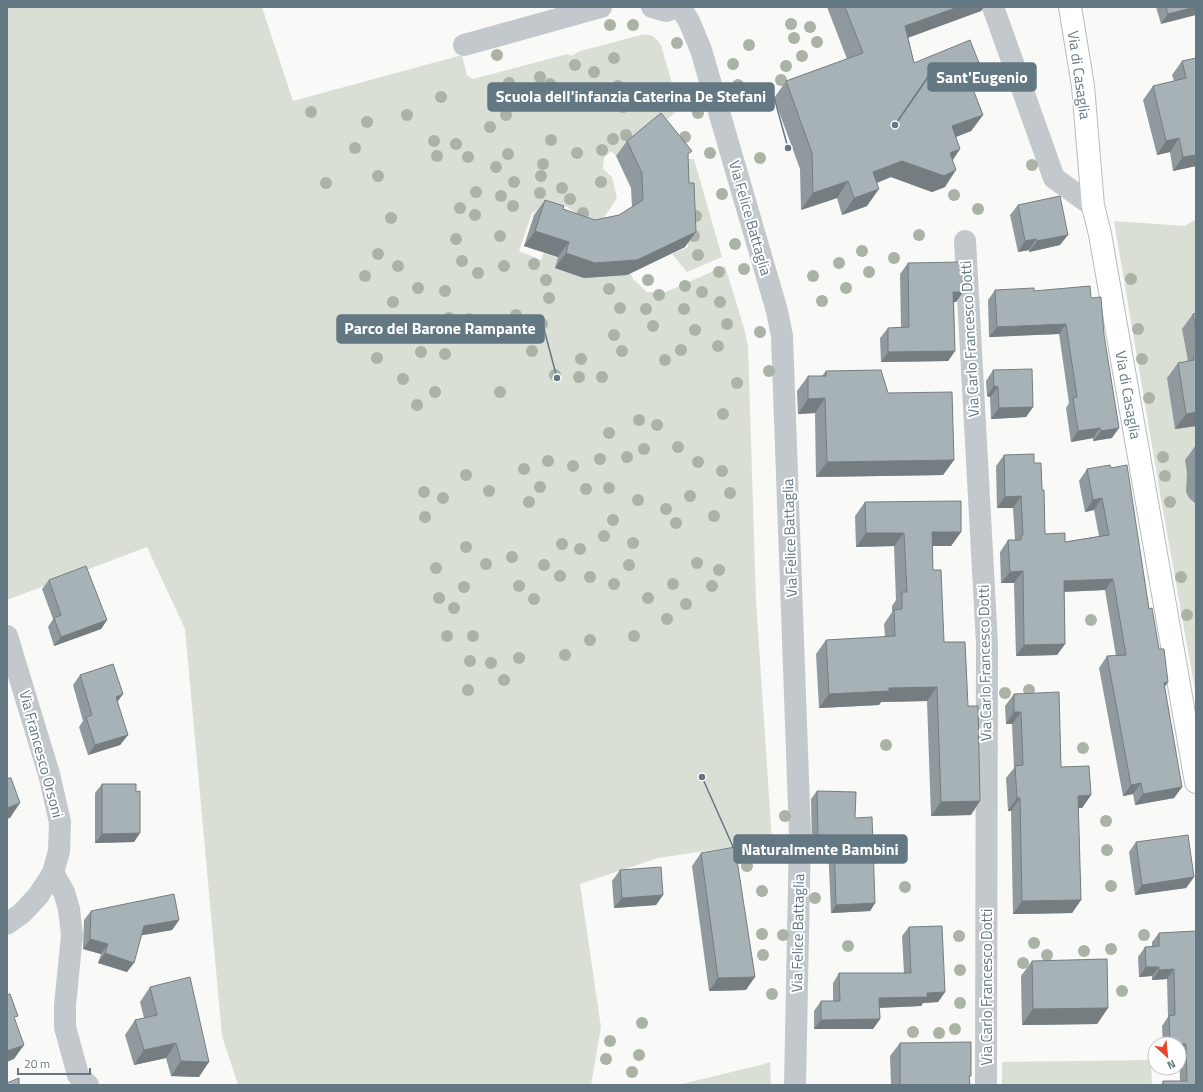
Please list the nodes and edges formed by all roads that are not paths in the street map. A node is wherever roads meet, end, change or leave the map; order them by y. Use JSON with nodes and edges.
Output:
{"nodes":[{"id":1,"x":601,"y":7,"type":"edge"},
{"id":2,"x":652,"y":7,"type":"edge"},
{"id":3,"x":676,"y":7,"type":"edge"},
{"id":4,"x":680,"y":7,"type":"edge"},
{"id":5,"x":993,"y":7,"type":"edge"},
{"id":6,"x":1070,"y":7,"type":"edge"},
{"id":7,"x":464,"y":45,"type":"dead end"},
{"id":8,"x":1093,"y":206,"type":"junction"},
{"id":9,"x":965,"y":241,"type":"dead end"},
{"id":10,"x":7,"y":636,"type":"edge"},
{"id":11,"x":1196,"y":782,"type":"edge"},
{"id":12,"x":53,"y":873,"type":"junction"},
{"id":13,"x":7,"y":924,"type":"edge"},
{"id":14,"x":88,"y":1085,"type":"edge"},
{"id":15,"x":795,"y":1085,"type":"edge"},
{"id":16,"x":986,"y":1085,"type":"edge"}],
"edges":[{"from":1,"to":7,"type":"street"},
{"from":2,"to":3,"type":"street"},
{"from":4,"to":15,"type":"street","name":"Via Felice Battaglia"},
{"from":5,"to":8,"type":"street"},
{"from":6,"to":8,"type":"street","name":"Via di Casaglia"},
{"from":8,"to":11,"type":"street","name":"Via di Casaglia"},
{"from":9,"to":16,"type":"street","name":"Via Carlo Francesco Dotti"},
{"from":10,"to":12,"type":"street","name":"Via Francesco Orsoni"},
{"from":12,"to":13,"type":"street","name":"Via Francesco Orsoni"},
{"from":12,"to":14,"type":"street"}]}
